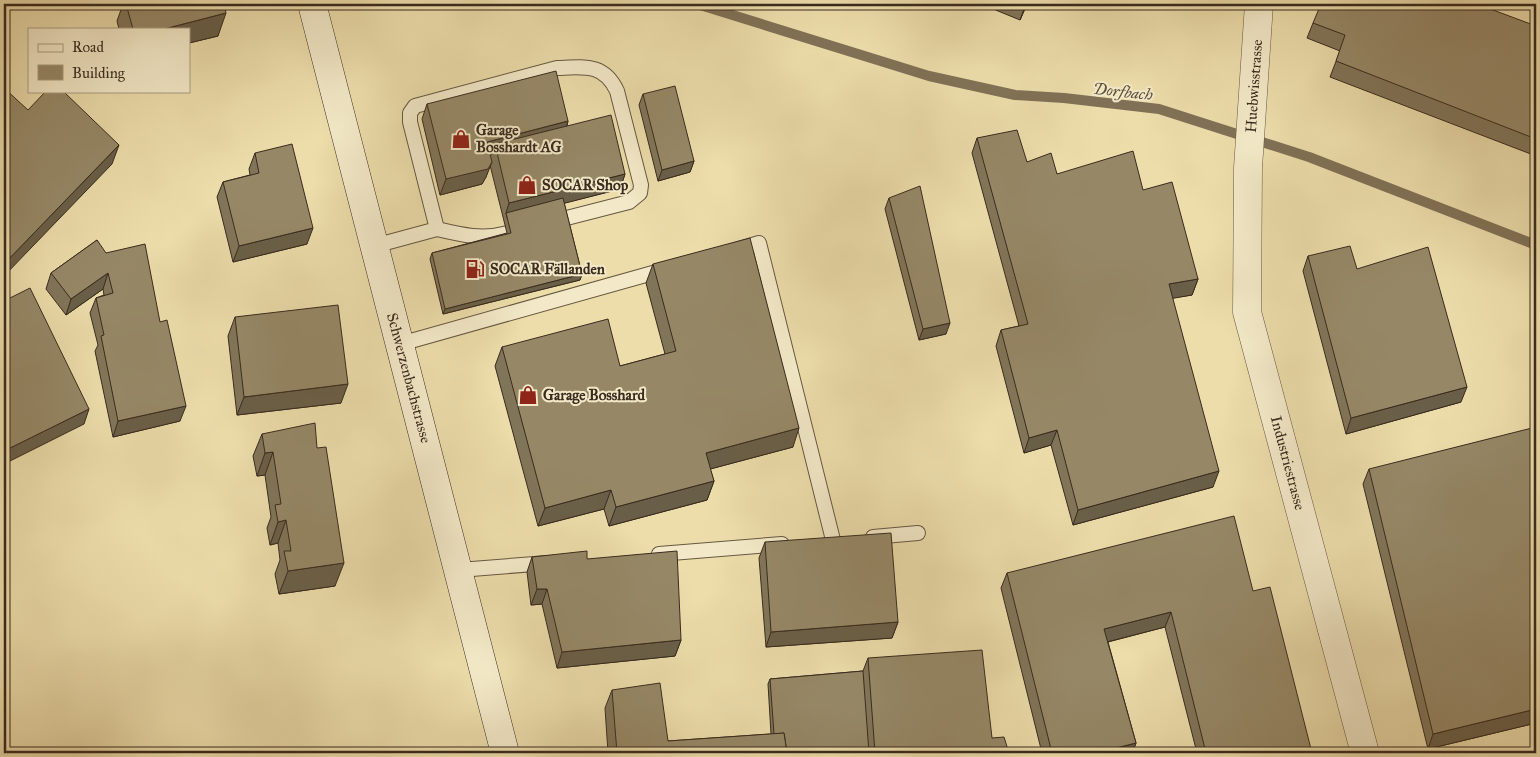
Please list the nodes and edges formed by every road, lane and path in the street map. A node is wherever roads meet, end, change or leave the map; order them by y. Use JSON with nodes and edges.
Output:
{"nodes":[{"id":1,"x":312,"y":4,"type":"edge"},
{"id":2,"x":1259,"y":4,"type":"edge"},
{"id":3,"x":1248,"y":168,"type":"joint"},
{"id":4,"x":538,"y":226,"type":"edge"},
{"id":5,"x":437,"y":229,"type":"junction"},
{"id":6,"x":522,"y":240,"type":"edge"},
{"id":7,"x":374,"y":246,"type":"junction"},
{"id":8,"x":721,"y":254,"type":"edge"},
{"id":9,"x":683,"y":265,"type":"edge"},
{"id":10,"x":400,"y":344,"type":"junction"},
{"id":11,"x":918,"y":533,"type":"dead end"},
{"id":12,"x":793,"y":543,"type":"edge"},
{"id":13,"x":646,"y":555,"type":"edge"},
{"id":14,"x":557,"y":562,"type":"edge"},
{"id":15,"x":458,"y":570,"type":"junction"},
{"id":16,"x":505,"y":753,"type":"edge"},
{"id":17,"x":1365,"y":753,"type":"edge"}],
"edges":[{"from":1,"to":7,"type":"main road","name":"Schwerzenbachstrasse"},
{"from":2,"to":3,"type":"main road","name":"Huebwisstrasse"},
{"from":3,"to":17,"type":"main road","name":"Industriestrasse"},
{"from":4,"to":5,"type":"lane"},
{"from":5,"to":6,"type":"lane"},
{"from":5,"to":7,"type":"lane"},
{"from":7,"to":10,"type":"main road","name":"Schwerzenbachstrasse"},
{"from":8,"to":11,"type":"lane"},
{"from":9,"to":10,"type":"lane"},
{"from":10,"to":15,"type":"main road","name":"Schwerzenbachstrasse"},
{"from":12,"to":13,"type":"lane"},
{"from":14,"to":15,"type":"lane"},
{"from":15,"to":16,"type":"main road","name":"Schwerzenbachstrasse"}]}
